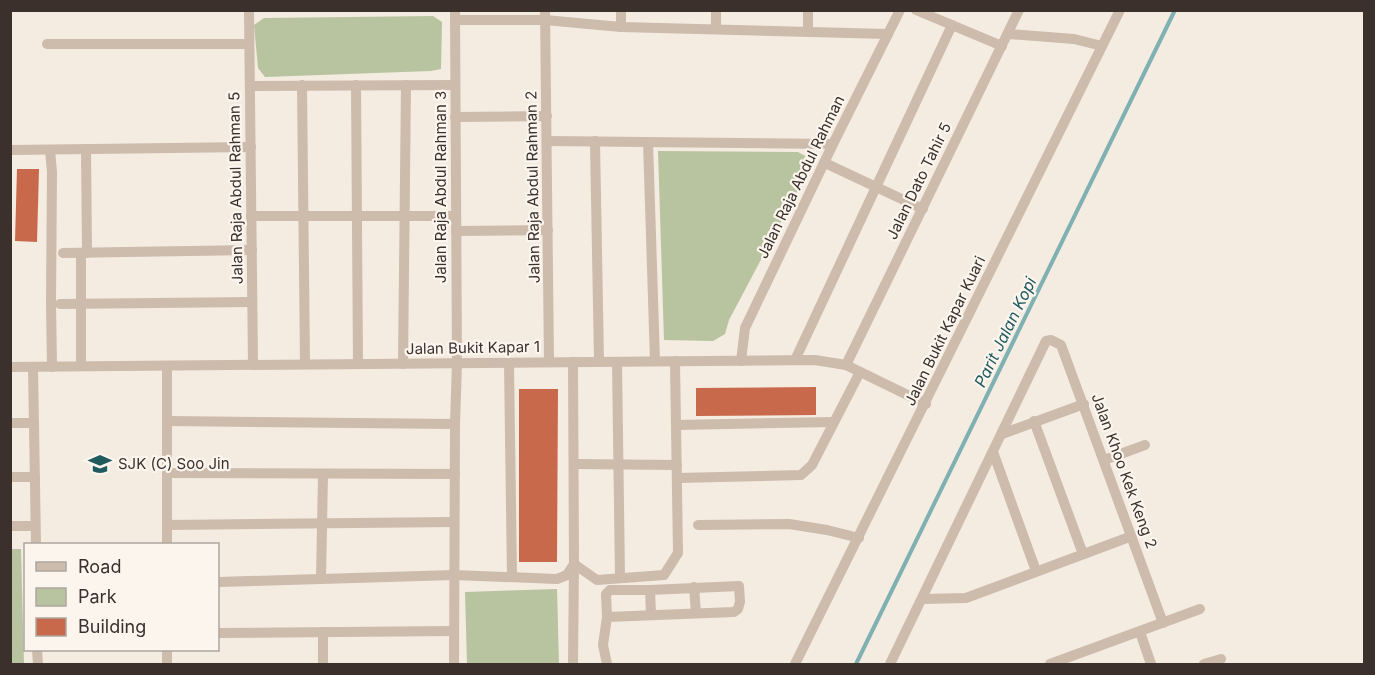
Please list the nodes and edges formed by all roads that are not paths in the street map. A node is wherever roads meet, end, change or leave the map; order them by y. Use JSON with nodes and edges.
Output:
{"nodes":[{"id":1,"x":249,"y":10,"type":"edge"},
{"id":2,"x":621,"y":10,"type":"edge"},
{"id":3,"x":716,"y":10,"type":"edge"},
{"id":4,"x":808,"y":10,"type":"edge"},
{"id":5,"x":900,"y":10,"type":"edge"},
{"id":6,"x":916,"y":10,"type":"edge"},
{"id":7,"x":1020,"y":10,"type":"edge"},
{"id":8,"x":1120,"y":10,"type":"edge"},
{"id":9,"x":545,"y":15,"type":"edge"},
{"id":10,"x":455,"y":16,"type":"edge"},
{"id":11,"x":952,"y":25,"type":"junction"},
{"id":12,"x":621,"y":27,"type":"junction"},
{"id":13,"x":716,"y":29,"type":"junction"},
{"id":14,"x":808,"y":32,"type":"junction"},
{"id":15,"x":888,"y":34,"type":"junction"},
{"id":16,"x":1008,"y":34,"type":"junction"},
{"id":17,"x":47,"y":44,"type":"dead end"},
{"id":18,"x":249,"y":44,"type":"junction"},
{"id":19,"x":1002,"y":46,"type":"junction"},
{"id":20,"x":1102,"y":46,"type":"junction"},
{"id":21,"x":302,"y":85,"type":"junction"},
{"id":22,"x":356,"y":85,"type":"junction"},
{"id":23,"x":406,"y":85,"type":"junction"},
{"id":24,"x":455,"y":85,"type":"junction"},
{"id":25,"x":250,"y":86,"type":"junction"},
{"id":26,"x":548,"y":116,"type":"junction"},
{"id":27,"x":455,"y":117,"type":"junction"},
{"id":28,"x":547,"y":141,"type":"junction"},
{"id":29,"x":595,"y":141,"type":"junction"},
{"id":30,"x":648,"y":142,"type":"junction"},
{"id":31,"x":833,"y":144,"type":"junction"},
{"id":32,"x":250,"y":147,"type":"junction"},
{"id":33,"x":86,"y":149,"type":"junction"},
{"id":34,"x":10,"y":150,"type":"edge"},
{"id":35,"x":50,"y":150,"type":"junction"},
{"id":36,"x":825,"y":163,"type":"junction"},
{"id":37,"x":878,"y":188,"type":"junction"},
{"id":38,"x":923,"y":209,"type":"junction"},
{"id":39,"x":304,"y":215,"type":"junction"},
{"id":40,"x":358,"y":215,"type":"junction"},
{"id":41,"x":251,"y":216,"type":"junction"},
{"id":42,"x":405,"y":216,"type":"junction"},
{"id":43,"x":456,"y":216,"type":"junction"},
{"id":44,"x":548,"y":230,"type":"junction"},
{"id":45,"x":456,"y":231,"type":"junction"},
{"id":46,"x":252,"y":250,"type":"junction"},
{"id":47,"x":63,"y":253,"type":"dead end"},
{"id":48,"x":84,"y":253,"type":"junction"},
{"id":49,"x":252,"y":302,"type":"junction"},
{"id":50,"x":81,"y":303,"type":"junction"},
{"id":51,"x":60,"y":304,"type":"dead end"},
{"id":52,"x":795,"y":360,"type":"junction"},
{"id":53,"x":655,"y":361,"type":"junction"},
{"id":54,"x":675,"y":361,"type":"junction"},
{"id":55,"x":741,"y":361,"type":"junction"},
{"id":56,"x":549,"y":362,"type":"junction"},
{"id":57,"x":573,"y":362,"type":"junction"},
{"id":58,"x":599,"y":362,"type":"junction"},
{"id":59,"x":617,"y":362,"type":"junction"},
{"id":60,"x":458,"y":363,"type":"junction"},
{"id":61,"x":509,"y":363,"type":"junction"},
{"id":62,"x":253,"y":364,"type":"junction"},
{"id":63,"x":305,"y":364,"type":"junction"},
{"id":64,"x":358,"y":364,"type":"junction"},
{"id":65,"x":403,"y":364,"type":"junction"},
{"id":66,"x":846,"y":365,"type":"junction"},
{"id":67,"x":81,"y":366,"type":"junction"},
{"id":68,"x":167,"y":366,"type":"junction"},
{"id":69,"x":10,"y":367,"type":"edge"},
{"id":70,"x":33,"y":367,"type":"junction"},
{"id":71,"x":52,"y":367,"type":"junction"},
{"id":72,"x":860,"y":372,"type":"junction"},
{"id":73,"x":926,"y":404,"type":"junction"},
{"id":74,"x":1084,"y":404,"type":"junction"},
{"id":75,"x":167,"y":421,"type":"junction"},
{"id":76,"x":1034,"y":421,"type":"junction"},
{"id":77,"x":834,"y":422,"type":"junction"},
{"id":78,"x":10,"y":423,"type":"edge"},
{"id":79,"x":34,"y":423,"type":"junction"},
{"id":80,"x":455,"y":424,"type":"junction"},
{"id":81,"x":676,"y":425,"type":"junction"},
{"id":82,"x":1002,"y":434,"type":"junction"},
{"id":83,"x":1145,"y":445,"type":"dead end"},
{"id":84,"x":993,"y":452,"type":"junction"},
{"id":85,"x":1104,"y":460,"type":"junction"},
{"id":86,"x":574,"y":465,"type":"junction"},
{"id":87,"x":619,"y":465,"type":"junction"},
{"id":88,"x":677,"y":465,"type":"junction"},
{"id":89,"x":167,"y":473,"type":"junction"},
{"id":90,"x":455,"y":474,"type":"junction"},
{"id":91,"x":323,"y":475,"type":"junction"},
{"id":92,"x":10,"y":477,"type":"edge"},
{"id":93,"x":35,"y":477,"type":"junction"},
{"id":94,"x":677,"y":478,"type":"junction"},
{"id":95,"x":454,"y":522,"type":"junction"},
{"id":96,"x":322,"y":524,"type":"junction"},
{"id":97,"x":167,"y":525,"type":"junction"},
{"id":98,"x":698,"y":525,"type":"dead end"},
{"id":99,"x":10,"y":526,"type":"edge"},
{"id":100,"x":35,"y":526,"type":"junction"},
{"id":101,"x":1132,"y":536,"type":"junction"},
{"id":102,"x":859,"y":538,"type":"junction"},
{"id":103,"x":36,"y":543,"type":"edge"},
{"id":104,"x":167,"y":543,"type":"edge"},
{"id":105,"x":1083,"y":554,"type":"junction"},
{"id":106,"x":574,"y":564,"type":"junction"},
{"id":107,"x":1036,"y":572,"type":"junction"},
{"id":108,"x":454,"y":575,"type":"junction"},
{"id":109,"x":512,"y":577,"type":"junction"},
{"id":110,"x":620,"y":578,"type":"junction"},
{"id":111,"x":321,"y":579,"type":"junction"},
{"id":112,"x":219,"y":582,"type":"edge"},
{"id":113,"x":694,"y":587,"type":"junction"},
{"id":114,"x":650,"y":590,"type":"junction"},
{"id":115,"x":922,"y":599,"type":"junction"},
{"id":116,"x":1200,"y":609,"type":"dead end"},
{"id":117,"x":696,"y":612,"type":"junction"},
{"id":118,"x":651,"y":614,"type":"junction"},
{"id":119,"x":607,"y":617,"type":"junction"},
{"id":120,"x":1163,"y":623,"type":"junction"},
{"id":121,"x":454,"y":631,"type":"junction"},
{"id":122,"x":323,"y":632,"type":"junction"},
{"id":123,"x":1140,"y":632,"type":"junction"},
{"id":124,"x":219,"y":633,"type":"edge"},
{"id":125,"x":1221,"y":659,"type":"dead end"},
{"id":126,"x":1077,"y":660,"type":"edge"},
{"id":127,"x":323,"y":664,"type":"edge"},
{"id":128,"x":454,"y":664,"type":"edge"},
{"id":129,"x":573,"y":664,"type":"edge"},
{"id":130,"x":607,"y":664,"type":"edge"},
{"id":131,"x":795,"y":664,"type":"edge"},
{"id":132,"x":890,"y":664,"type":"edge"},
{"id":133,"x":1050,"y":664,"type":"edge"},
{"id":134,"x":1151,"y":664,"type":"edge"},
{"id":135,"x":1204,"y":664,"type":"edge"}],
"edges":[{"from":1,"to":18,"type":"street","name":"Jalan Raja Abdul Rahman 5"},
{"from":2,"to":12,"type":"street"},
{"from":3,"to":13,"type":"street"},
{"from":4,"to":14,"type":"street"},
{"from":5,"to":15,"type":"street","name":"Jalan Raja Abdul Rahman"},
{"from":6,"to":11,"type":"street"},
{"from":7,"to":16,"type":"street","name":"Jalan Dato Tahir 5"},
{"from":8,"to":20,"type":"street","name":"Jalan Bukit Kapar Kuari"},
{"from":9,"to":10,"type":"street"},
{"from":9,"to":12,"type":"street"},
{"from":9,"to":26,"type":"street","name":"Jalan Raja Abdul Rahman 2"},
{"from":10,"to":24,"type":"street","name":"Jalan Raja Abdul Rahman 3"},
{"from":11,"to":19,"type":"street"},
{"from":11,"to":37,"type":"street"},
{"from":12,"to":13,"type":"street"},
{"from":13,"to":14,"type":"street"},
{"from":14,"to":15,"type":"street"},
{"from":15,"to":31,"type":"street","name":"Jalan Raja Abdul Rahman"},
{"from":16,"to":19,"type":"street","name":"Jalan Dato Tahir 5"},
{"from":16,"to":20,"type":"street"},
{"from":17,"to":18,"type":"street"},
{"from":18,"to":25,"type":"street","name":"Jalan Raja Abdul Rahman 5"},
{"from":19,"to":38,"type":"street","name":"Jalan Dato Tahir 5"},
{"from":20,"to":73,"type":"street","name":"Jalan Bukit Kapar Kuari"},
{"from":21,"to":22,"type":"street"},
{"from":21,"to":25,"type":"street"},
{"from":21,"to":39,"type":"street"},
{"from":22,"to":23,"type":"street"},
{"from":22,"to":40,"type":"street"},
{"from":23,"to":24,"type":"street"},
{"from":23,"to":42,"type":"street"},
{"from":24,"to":27,"type":"street","name":"Jalan Raja Abdul Rahman 3"},
{"from":25,"to":32,"type":"street","name":"Jalan Raja Abdul Rahman 5"},
{"from":26,"to":27,"type":"street"},
{"from":26,"to":28,"type":"street","name":"Jalan Raja Abdul Rahman 2"},
{"from":27,"to":43,"type":"street","name":"Jalan Raja Abdul Rahman 3"},
{"from":28,"to":29,"type":"street"},
{"from":28,"to":44,"type":"street","name":"Jalan Raja Abdul Rahman 2"},
{"from":29,"to":30,"type":"street"},
{"from":29,"to":58,"type":"street"},
{"from":30,"to":31,"type":"street"},
{"from":30,"to":53,"type":"street"},
{"from":31,"to":36,"type":"street","name":"Jalan Raja Abdul Rahman"},
{"from":32,"to":33,"type":"street"},
{"from":32,"to":41,"type":"street","name":"Jalan Raja Abdul Rahman 5"},
{"from":33,"to":35,"type":"street"},
{"from":33,"to":48,"type":"street"},
{"from":34,"to":35,"type":"street"},
{"from":35,"to":71,"type":"street"},
{"from":36,"to":37,"type":"street"},
{"from":36,"to":55,"type":"street","name":"Jalan Raja Abdul Rahman"},
{"from":37,"to":38,"type":"street"},
{"from":37,"to":52,"type":"street"},
{"from":38,"to":66,"type":"street","name":"Jalan Dato Tahir 5"},
{"from":39,"to":40,"type":"street"},
{"from":39,"to":41,"type":"street"},
{"from":39,"to":63,"type":"street"},
{"from":40,"to":42,"type":"street"},
{"from":40,"to":64,"type":"street"},
{"from":41,"to":46,"type":"street","name":"Jalan Raja Abdul Rahman 5"},
{"from":42,"to":43,"type":"street"},
{"from":42,"to":65,"type":"street"},
{"from":43,"to":45,"type":"street","name":"Jalan Raja Abdul Rahman 3"},
{"from":44,"to":45,"type":"street"},
{"from":44,"to":56,"type":"street","name":"Jalan Raja Abdul Rahman 2"},
{"from":45,"to":60,"type":"street","name":"Jalan Raja Abdul Rahman 3"},
{"from":46,"to":48,"type":"street"},
{"from":46,"to":49,"type":"street","name":"Jalan Raja Abdul Rahman 5"},
{"from":47,"to":48,"type":"street"},
{"from":48,"to":50,"type":"street"},
{"from":49,"to":50,"type":"street"},
{"from":49,"to":62,"type":"street","name":"Jalan Raja Abdul Rahman 5"},
{"from":50,"to":51,"type":"street"},
{"from":50,"to":67,"type":"street"},
{"from":52,"to":55,"type":"street","name":"Jalan Bukit Kapar 1"},
{"from":52,"to":66,"type":"street","name":"Jalan Bukit Kapar 1"},
{"from":53,"to":54,"type":"street","name":"Jalan Bukit Kapar 1"},
{"from":53,"to":59,"type":"street","name":"Jalan Bukit Kapar 1"},
{"from":54,"to":55,"type":"street","name":"Jalan Bukit Kapar 1"},
{"from":54,"to":81,"type":"street"},
{"from":56,"to":57,"type":"street","name":"Jalan Bukit Kapar 1"},
{"from":56,"to":61,"type":"street","name":"Jalan Bukit Kapar 1"},
{"from":57,"to":58,"type":"street","name":"Jalan Bukit Kapar 1"},
{"from":57,"to":86,"type":"street"},
{"from":58,"to":59,"type":"street","name":"Jalan Bukit Kapar 1"},
{"from":59,"to":87,"type":"street"},
{"from":60,"to":61,"type":"street","name":"Jalan Bukit Kapar 1"},
{"from":60,"to":65,"type":"street","name":"Jalan Bukit Kapar 1"},
{"from":60,"to":80,"type":"street","name":"Jalan Raja Abdul Rahman 3"},
{"from":61,"to":109,"type":"street"},
{"from":62,"to":63,"type":"street","name":"Jalan Bukit Kapar 1"},
{"from":62,"to":68,"type":"street","name":"Jalan Bukit Kapar 1"},
{"from":63,"to":64,"type":"street","name":"Jalan Bukit Kapar 1"},
{"from":64,"to":65,"type":"street","name":"Jalan Bukit Kapar 1"},
{"from":66,"to":72,"type":"street","name":"Jalan Bukit Kapar 1"},
{"from":67,"to":68,"type":"street","name":"Jalan Bukit Kapar 1"},
{"from":67,"to":71,"type":"street","name":"Jalan Bukit Kapar 1"},
{"from":68,"to":75,"type":"street"},
{"from":69,"to":70,"type":"street","name":"Jalan Bukit Kapar 1"},
{"from":70,"to":71,"type":"street","name":"Jalan Bukit Kapar 1"},
{"from":70,"to":79,"type":"street"},
{"from":72,"to":73,"type":"street","name":"Jalan Bukit Kapar 1"},
{"from":72,"to":77,"type":"street"},
{"from":73,"to":102,"type":"street","name":"Jalan Bukit Kapar Kuari"},
{"from":74,"to":76,"type":"street"},
{"from":74,"to":82,"type":"street","name":"Jalan Khoo Kek Keng 2"},
{"from":74,"to":85,"type":"street","name":"Jalan Khoo Kek Keng 2"},
{"from":75,"to":80,"type":"street"},
{"from":75,"to":89,"type":"street"},
{"from":76,"to":82,"type":"street"},
{"from":76,"to":105,"type":"street"},
{"from":77,"to":81,"type":"street"},
{"from":77,"to":94,"type":"street"},
{"from":78,"to":79,"type":"street"},
{"from":79,"to":93,"type":"street"},
{"from":80,"to":90,"type":"street","name":"Jalan Raja Abdul Rahman 3"},
{"from":81,"to":88,"type":"street"},
{"from":82,"to":84,"type":"street"},
{"from":83,"to":85,"type":"street"},
{"from":84,"to":107,"type":"street"},
{"from":84,"to":115,"type":"street"},
{"from":85,"to":101,"type":"street","name":"Jalan Khoo Kek Keng 2"},
{"from":86,"to":87,"type":"street"},
{"from":86,"to":106,"type":"street"},
{"from":87,"to":88,"type":"street"},
{"from":87,"to":110,"type":"street"},
{"from":88,"to":94,"type":"street"},
{"from":89,"to":91,"type":"street"},
{"from":89,"to":97,"type":"street"},
{"from":90,"to":91,"type":"street"},
{"from":90,"to":95,"type":"street","name":"Jalan Raja Abdul Rahman 3"},
{"from":91,"to":96,"type":"street"},
{"from":92,"to":93,"type":"street"},
{"from":93,"to":100,"type":"street"},
{"from":94,"to":110,"type":"street"},
{"from":95,"to":96,"type":"street"},
{"from":95,"to":108,"type":"street","name":"Jalan Raja Abdul Rahman 3"},
{"from":96,"to":97,"type":"street"},
{"from":96,"to":111,"type":"street"},
{"from":97,"to":104,"type":"street"},
{"from":98,"to":102,"type":"street"},
{"from":99,"to":100,"type":"street"},
{"from":100,"to":103,"type":"street"},
{"from":101,"to":105,"type":"street"},
{"from":101,"to":120,"type":"street","name":"Jalan Khoo Kek Keng 2"},
{"from":102,"to":131,"type":"street","name":"Jalan Bukit Kapar Kuari"},
{"from":105,"to":107,"type":"street"},
{"from":106,"to":109,"type":"street"},
{"from":106,"to":110,"type":"street"},
{"from":106,"to":129,"type":"street"},
{"from":107,"to":115,"type":"street"},
{"from":108,"to":109,"type":"street"},
{"from":108,"to":111,"type":"street"},
{"from":108,"to":121,"type":"street","name":"Jalan Raja Abdul Rahman 3"},
{"from":111,"to":112,"type":"street"},
{"from":113,"to":114,"type":"street"},
{"from":113,"to":117,"type":"street"},
{"from":113,"to":117,"type":"street"},
{"from":114,"to":118,"type":"street"},
{"from":114,"to":119,"type":"street"},
{"from":115,"to":132,"type":"street"},
{"from":116,"to":120,"type":"street"},
{"from":117,"to":118,"type":"street"},
{"from":118,"to":119,"type":"street"},
{"from":119,"to":130,"type":"street"},
{"from":120,"to":123,"type":"street"},
{"from":121,"to":122,"type":"street"},
{"from":121,"to":128,"type":"street","name":"Jalan Raja Abdul Rahman 3"},
{"from":122,"to":124,"type":"street"},
{"from":122,"to":127,"type":"street"},
{"from":123,"to":126,"type":"street"},
{"from":123,"to":134,"type":"street"},
{"from":125,"to":135,"type":"street"},
{"from":126,"to":133,"type":"street"}]}
